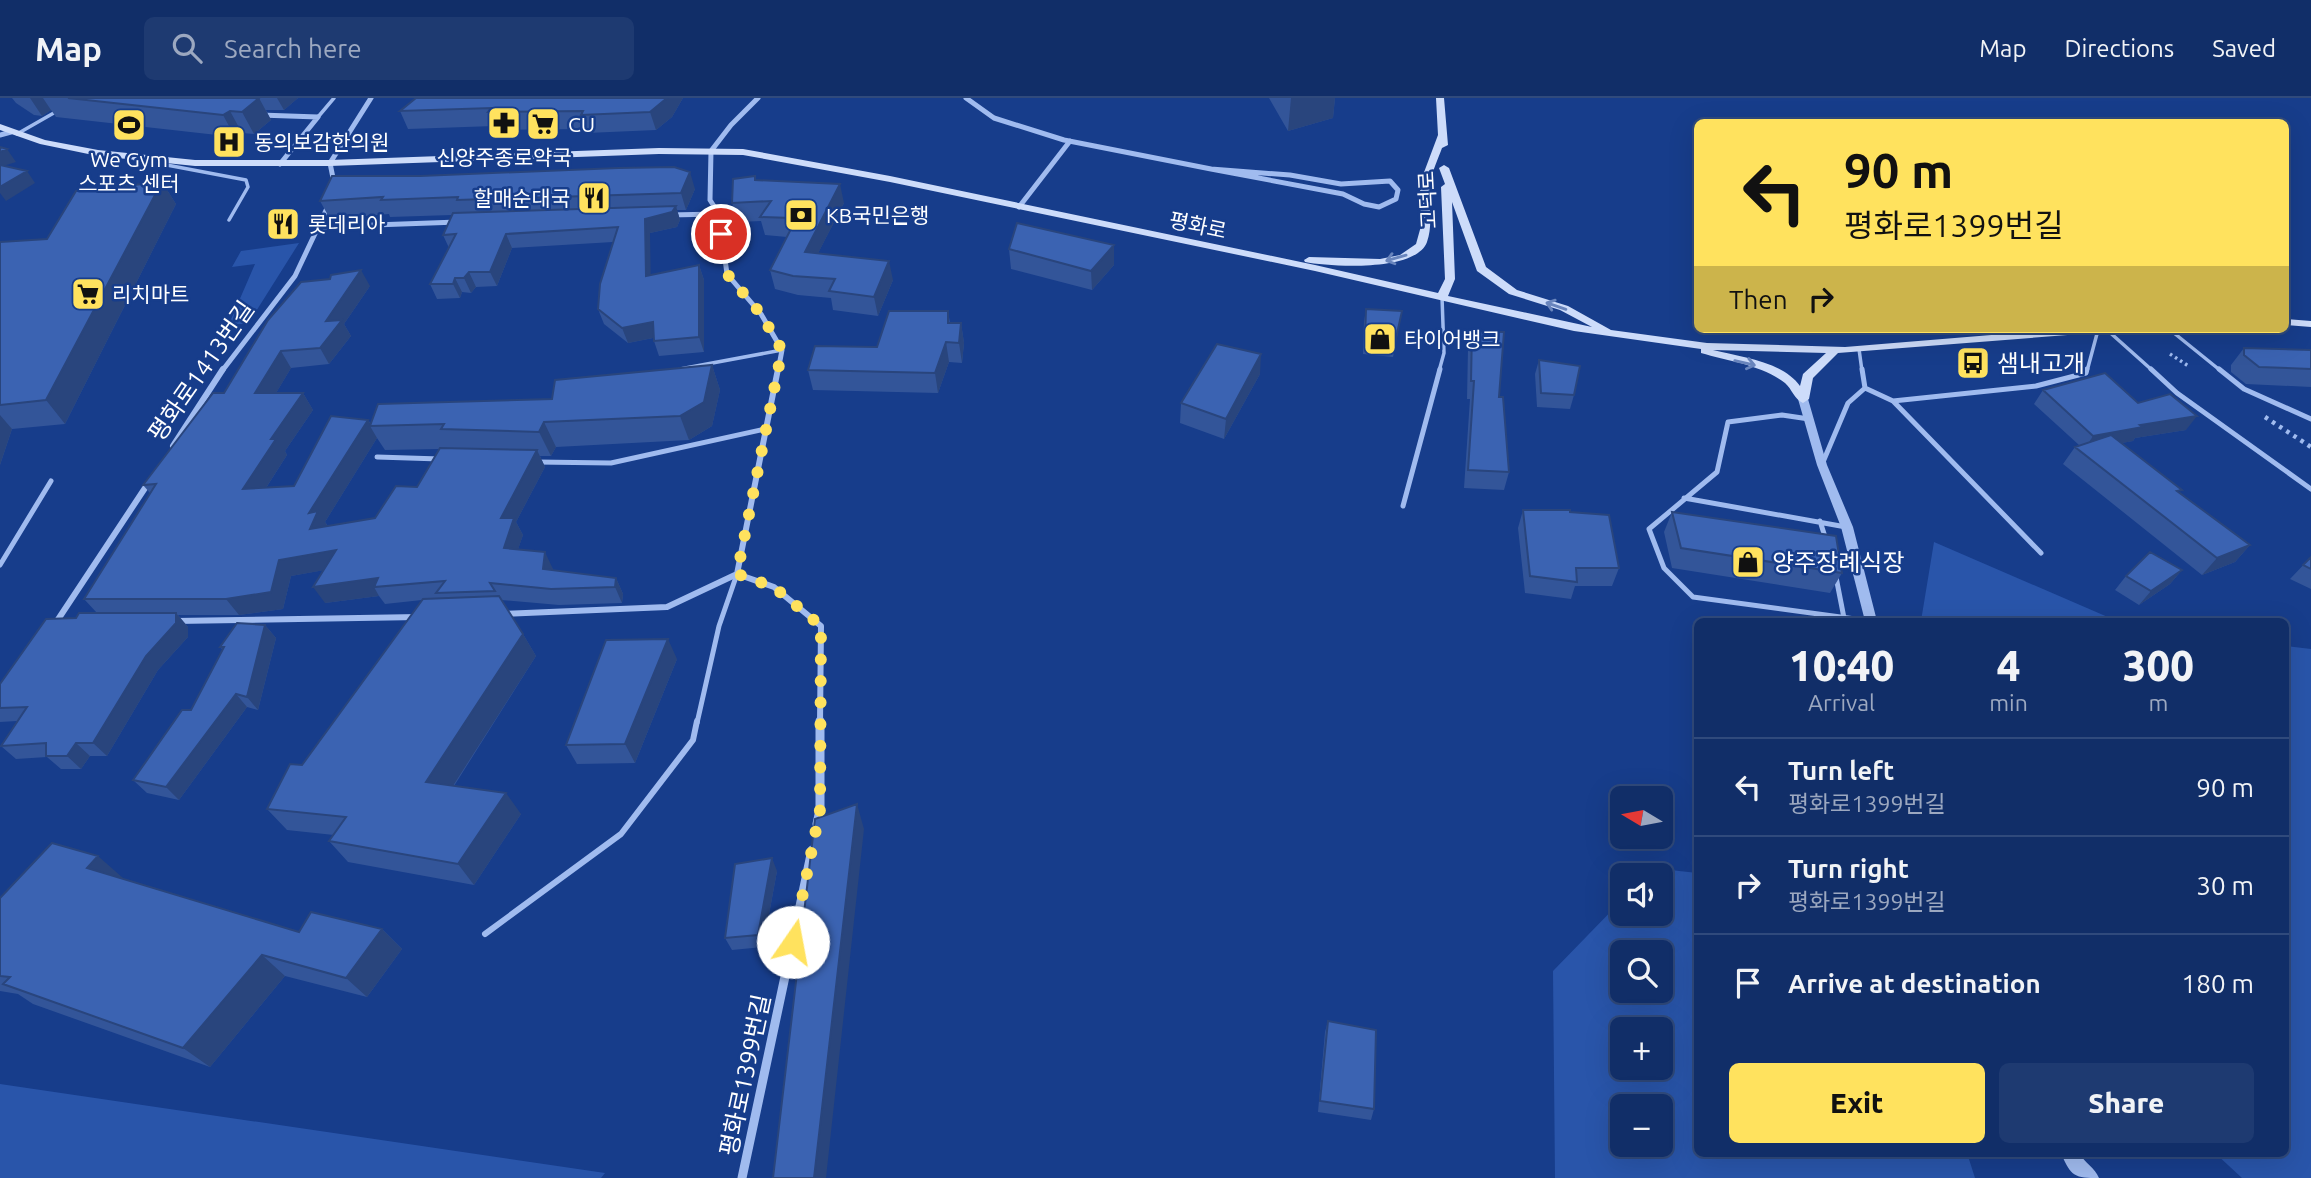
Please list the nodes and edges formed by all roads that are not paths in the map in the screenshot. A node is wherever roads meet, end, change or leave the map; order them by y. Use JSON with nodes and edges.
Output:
{"nodes":[{"id":1,"x":334,"y":98,"type":"edge"},
{"id":2,"x":371,"y":98,"type":"edge"},
{"id":3,"x":758,"y":98,"type":"edge"},
{"id":4,"x":966,"y":98,"type":"edge"},
{"id":5,"x":1440,"y":98,"type":"edge"},
{"id":6,"x":66,"y":105,"type":"dead end"},
{"id":7,"x":254,"y":114,"type":"edge"},
{"id":8,"x":318,"y":117,"type":"junction"},
{"id":9,"x":0,"y":127,"type":"edge"},
{"id":10,"x":9,"y":134,"type":"edge"},
{"id":11,"x":1442,"y":136,"type":"junction"},
{"id":12,"x":1070,"y":141,"type":"junction"},
{"id":13,"x":711,"y":151,"type":"junction"},
{"id":14,"x":98,"y":153,"type":"junction"},
{"id":15,"x":330,"y":163,"type":"junction"},
{"id":16,"x":280,"y":164,"type":"junction"},
{"id":17,"x":1444,"y":168,"type":"junction"},
{"id":18,"x":1209,"y":169,"type":"junction"},
{"id":19,"x":336,"y":191,"type":"edge"},
{"id":20,"x":330,"y":203,"type":"edge"},
{"id":21,"x":1019,"y":207,"type":"junction"},
{"id":22,"x":719,"y":214,"type":"junction"},
{"id":23,"x":663,"y":215,"type":"edge"},
{"id":24,"x":229,"y":220,"type":"dead end"},
{"id":25,"x":470,"y":222,"type":"edge"},
{"id":26,"x":318,"y":227,"type":"junction"},
{"id":27,"x":1278,"y":261,"type":"junction"},
{"id":28,"x":1442,"y":297,"type":"junction"},
{"id":29,"x":2289,"y":323,"type":"edge"},
{"id":30,"x":2311,"y":324,"type":"edge"},
{"id":31,"x":2060,"y":333,"type":"edge"},
{"id":32,"x":2097,"y":333,"type":"edge"},
{"id":33,"x":2110,"y":333,"type":"edge"},
{"id":34,"x":2174,"y":333,"type":"edge"},
{"id":35,"x":1617,"y":335,"type":"junction"},
{"id":36,"x":1680,"y":343,"type":"junction"},
{"id":37,"x":1859,"y":349,"type":"junction"},
{"id":38,"x":782,"y":350,"type":"junction"},
{"id":39,"x":1834,"y":351,"type":"junction"},
{"id":40,"x":679,"y":369,"type":"edge"},
{"id":41,"x":1865,"y":388,"type":"junction"},
{"id":42,"x":1803,"y":399,"type":"junction"},
{"id":43,"x":1893,"y":401,"type":"junction"},
{"id":44,"x":1809,"y":419,"type":"junction"},
{"id":45,"x":2311,"y":419,"type":"edge"},
{"id":46,"x":765,"y":429,"type":"junction"},
{"id":47,"x":168,"y":454,"type":"edge"},
{"id":48,"x":377,"y":457,"type":"dead end"},
{"id":49,"x":446,"y":459,"type":"edge"},
{"id":50,"x":528,"y":461,"type":"edge"},
{"id":51,"x":1822,"y":465,"type":"junction"},
{"id":52,"x":153,"y":477,"type":"edge"},
{"id":53,"x":51,"y":481,"type":"dead end"},
{"id":54,"x":2311,"y":489,"type":"edge"},
{"id":55,"x":1684,"y":498,"type":"junction"},
{"id":56,"x":1403,"y":506,"type":"dead end"},
{"id":57,"x":1820,"y":521,"type":"junction"},
{"id":58,"x":1847,"y":527,"type":"junction"},
{"id":59,"x":1829,"y":547,"type":"edge"},
{"id":60,"x":2041,"y":554,"type":"dead end"},
{"id":61,"x":0,"y":565,"type":"edge"},
{"id":62,"x":1835,"y":572,"type":"edge"},
{"id":63,"x":737,"y":574,"type":"junction"},
{"id":64,"x":488,"y":615,"type":"edge"},
{"id":65,"x":434,"y":617,"type":"edge"},
{"id":66,"x":1844,"y":618,"type":"joint"},
{"id":67,"x":1869,"y":618,"type":"edge"},
{"id":68,"x":58,"y":621,"type":"junction"},
{"id":69,"x":71,"y":621,"type":"edge"},
{"id":70,"x":165,"y":621,"type":"edge"},
{"id":71,"x":49,"y":632,"type":"edge"},
{"id":72,"x":485,"y":934,"type":"dead end"},
{"id":73,"x":2071,"y":1157,"type":"edge"},
{"id":74,"x":742,"y":1178,"type":"edge"},
{"id":75,"x":2091,"y":1178,"type":"edge"}],
"edges":[{"from":1,"to":8,"type":"lane"},
{"from":2,"to":15,"type":"street"},
{"from":3,"to":13,"type":"street"},
{"from":4,"to":12,"type":"street"},
{"from":5,"to":11,"type":"main road","name":"고덕로"},
{"from":6,"to":10,"type":"lane"},
{"from":7,"to":8,"type":"street"},
{"from":8,"to":16,"type":"street"},
{"from":9,"to":10,"type":"main road","name":"평화로"},
{"from":10,"to":14,"type":"main road","name":"평화로"},
{"from":11,"to":17,"type":"main road","name":"고덕로"},
{"from":11,"to":27,"type":"main road","one_way":true},
{"from":12,"to":18,"type":"street"},
{"from":12,"to":21,"type":"street"},
{"from":13,"to":15,"type":"main road","name":"평화로"},
{"from":13,"to":21,"type":"main road","name":"평화로"},
{"from":13,"to":22,"type":"street"},
{"from":14,"to":16,"type":"main road","name":"평화로"},
{"from":14,"to":24,"type":"lane"},
{"from":15,"to":16,"type":"main road","name":"평화로"},
{"from":15,"to":19,"type":"street"},
{"from":17,"to":28,"type":"main road","name":"고덕로"},
{"from":35,"to":17,"type":"main road","one_way":true},
{"from":18,"to":18,"type":"street"},
{"from":20,"to":26,"type":"street","name":"평화로1413번길"},
{"from":21,"to":27,"type":"main road","name":"평화로"},
{"from":22,"to":23,"type":"street"},
{"from":22,"to":38,"type":"street"},
{"from":25,"to":26,"type":"street"},
{"from":26,"to":47,"type":"street","name":"평화로1413번길"},
{"from":27,"to":28,"type":"main road","name":"평화로"},
{"from":28,"to":35,"type":"main road","name":"평화로"},
{"from":28,"to":56,"type":"lane"},
{"from":29,"to":30,"type":"main road"},
{"from":31,"to":37,"type":"main road","name":"평화로"},
{"from":32,"to":43,"type":"lane"},
{"from":33,"to":54,"type":"lane"},
{"from":34,"to":45,"type":"lane"},
{"from":35,"to":36,"type":"main road","name":"평화로"},
{"from":36,"to":39,"type":"main road","name":"평화로"},
{"from":36,"to":42,"type":"main road","one_way":true},
{"from":37,"to":39,"type":"main road","name":"평화로"},
{"from":37,"to":41,"type":"lane"},
{"from":38,"to":40,"type":"lane"},
{"from":38,"to":46,"type":"street"},
{"from":39,"to":42,"type":"main road"},
{"from":41,"to":43,"type":"lane"},
{"from":41,"to":51,"type":"lane"},
{"from":42,"to":44,"type":"street"},
{"from":43,"to":60,"type":"lane"},
{"from":44,"to":51,"type":"street"},
{"from":44,"to":55,"type":"lane"},
{"from":46,"to":50,"type":"lane"},
{"from":46,"to":63,"type":"street"},
{"from":48,"to":49,"type":"lane"},
{"from":51,"to":58,"type":"street"},
{"from":52,"to":68,"type":"street","name":"평화로1413번길"},
{"from":53,"to":61,"type":"lane"},
{"from":55,"to":57,"type":"lane"},
{"from":55,"to":66,"type":"lane"},
{"from":57,"to":58,"type":"lane"},
{"from":57,"to":59,"type":"lane"},
{"from":58,"to":67,"type":"street"},
{"from":62,"to":66,"type":"lane"},
{"from":63,"to":64,"type":"street"},
{"from":63,"to":72,"type":"lane"},
{"from":63,"to":74,"type":"street","name":"평화로1399번길"},
{"from":65,"to":70,"type":"street"},
{"from":68,"to":69,"type":"street"},
{"from":68,"to":71,"type":"street","name":"평화로1413번길"},
{"from":73,"to":75,"type":"street"}]}
